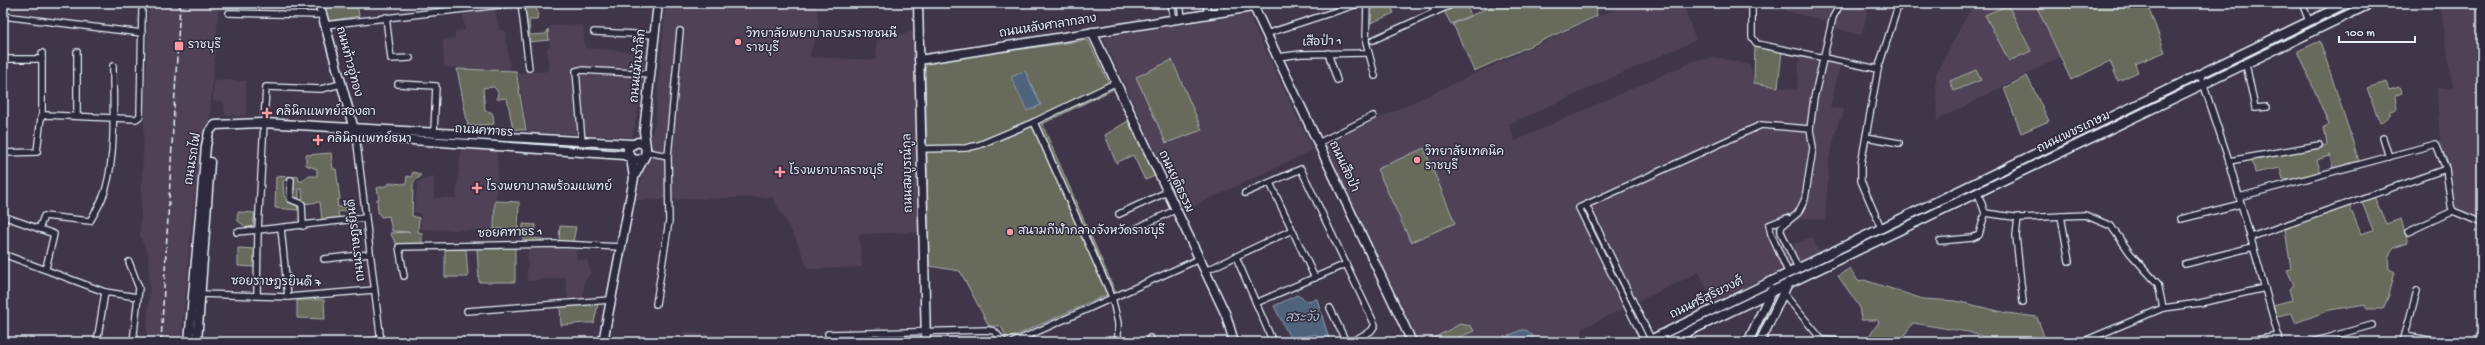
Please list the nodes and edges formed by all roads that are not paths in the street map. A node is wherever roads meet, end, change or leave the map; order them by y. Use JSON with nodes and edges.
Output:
{"nodes":[{"id":1,"x":319,"y":3,"type":"edge"},
{"id":2,"x":516,"y":3,"type":"edge"},
{"id":3,"x":521,"y":3,"type":"edge"},
{"id":4,"x":658,"y":3,"type":"edge"},
{"id":5,"x":918,"y":3,"type":"edge"},
{"id":6,"x":1171,"y":3,"type":"edge"},
{"id":7,"x":1180,"y":3,"type":"edge"},
{"id":8,"x":1206,"y":3,"type":"edge"},
{"id":9,"x":1220,"y":3,"type":"edge"},
{"id":10,"x":1361,"y":3,"type":"edge"},
{"id":11,"x":1367,"y":3,"type":"edge"},
{"id":12,"x":1431,"y":3,"type":"edge"},
{"id":13,"x":1455,"y":3,"type":"edge"},
{"id":14,"x":1752,"y":3,"type":"edge"},
{"id":15,"x":1841,"y":3,"type":"edge"},
{"id":16,"x":1899,"y":3,"type":"edge"},
{"id":17,"x":2302,"y":3,"type":"edge"},
{"id":18,"x":2347,"y":3,"type":"edge"},
{"id":19,"x":2372,"y":3,"type":"edge"},
{"id":20,"x":1252,"y":5,"type":"edge"},
{"id":21,"x":142,"y":11,"type":"dead end"},
{"id":22,"x":1221,"y":12,"type":"junction"},
{"id":23,"x":1435,"y":12,"type":"junction"},
{"id":24,"x":229,"y":13,"type":"dead end"},
{"id":25,"x":1208,"y":14,"type":"junction"},
{"id":26,"x":322,"y":15,"type":"junction"},
{"id":27,"x":3,"y":16,"type":"edge"},
{"id":28,"x":386,"y":17,"type":"junction"},
{"id":29,"x":1178,"y":19,"type":"junction"},
{"id":30,"x":2309,"y":21,"type":"junction"},
{"id":31,"x":325,"y":25,"type":"junction"},
{"id":32,"x":680,"y":31,"type":"dead end"},
{"id":33,"x":594,"y":32,"type":"dead end"},
{"id":34,"x":1092,"y":32,"type":"junction"},
{"id":35,"x":142,"y":33,"type":"junction"},
{"id":36,"x":1266,"y":34,"type":"junction"},
{"id":37,"x":655,"y":35,"type":"junction"},
{"id":38,"x":1373,"y":40,"type":"dead end"},
{"id":39,"x":42,"y":52,"type":"dead end"},
{"id":40,"x":77,"y":52,"type":"dead end"},
{"id":41,"x":1328,"y":53,"type":"junction"},
{"id":42,"x":1367,"y":53,"type":"junction"},
{"id":43,"x":1278,"y":57,"type":"junction"},
{"id":44,"x":410,"y":58,"type":"dead end"},
{"id":45,"x":1823,"y":58,"type":"junction"},
{"id":46,"x":3,"y":59,"type":"edge"},
{"id":47,"x":42,"y":59,"type":"junction"},
{"id":48,"x":918,"y":60,"type":"junction"},
{"id":49,"x":2246,"y":64,"type":"junction"},
{"id":50,"x":113,"y":66,"type":"dead end"},
{"id":51,"x":529,"y":68,"type":"dead end"},
{"id":52,"x":1878,"y":69,"type":"junction"},
{"id":53,"x":650,"y":74,"type":"junction"},
{"id":54,"x":2200,"y":74,"type":"junction"},
{"id":55,"x":1375,"y":76,"type":"dead end"},
{"id":56,"x":1337,"y":80,"type":"dead end"},
{"id":57,"x":1115,"y":83,"type":"junction"},
{"id":58,"x":341,"y":84,"type":"junction"},
{"id":59,"x":398,"y":84,"type":"dead end"},
{"id":60,"x":2205,"y":84,"type":"junction"},
{"id":61,"x":2267,"y":107,"type":"dead end"},
{"id":62,"x":77,"y":116,"type":"junction"},
{"id":63,"x":1373,"y":116,"type":"dead end"},
{"id":64,"x":42,"y":117,"type":"junction"},
{"id":65,"x":113,"y":118,"type":"junction"},
{"id":66,"x":1034,"y":122,"type":"junction"},
{"id":67,"x":228,"y":123,"type":"junction"},
{"id":68,"x":263,"y":123,"type":"junction"},
{"id":69,"x":1810,"y":129,"type":"junction"},
{"id":70,"x":644,"y":131,"type":"junction"},
{"id":71,"x":355,"y":132,"type":"junction"},
{"id":72,"x":434,"y":132,"type":"junction"},
{"id":73,"x":1866,"y":137,"type":"junction"},
{"id":74,"x":2383,"y":138,"type":"dead end"},
{"id":75,"x":582,"y":142,"type":"junction"},
{"id":76,"x":1318,"y":143,"type":"junction"},
{"id":77,"x":1899,"y":143,"type":"dead end"},
{"id":78,"x":631,"y":144,"type":"junction"},
{"id":79,"x":2319,"y":145,"type":"dead end"},
{"id":80,"x":921,"y":149,"type":"junction"},
{"id":81,"x":646,"y":152,"type":"junction"},
{"id":82,"x":3,"y":153,"type":"edge"},
{"id":83,"x":668,"y":156,"type":"junction"},
{"id":84,"x":2389,"y":157,"type":"junction"},
{"id":85,"x":631,"y":158,"type":"junction"},
{"id":86,"x":2229,"y":161,"type":"junction"},
{"id":87,"x":2446,"y":169,"type":"junction"},
{"id":88,"x":634,"y":178,"type":"junction"},
{"id":89,"x":291,"y":180,"type":"dead end"},
{"id":90,"x":1270,"y":183,"type":"junction"},
{"id":91,"x":1166,"y":192,"type":"junction"},
{"id":92,"x":1245,"y":193,"type":"dead end"},
{"id":93,"x":1978,"y":193,"type":"junction"},
{"id":94,"x":2240,"y":197,"type":"junction"},
{"id":95,"x":2241,"y":204,"type":"junction"},
{"id":96,"x":1586,"y":205,"type":"junction"},
{"id":97,"x":1175,"y":210,"type":"junction"},
{"id":98,"x":2453,"y":211,"type":"junction"},
{"id":99,"x":1985,"y":213,"type":"junction"},
{"id":100,"x":1120,"y":214,"type":"dead end"},
{"id":101,"x":3,"y":216,"type":"edge"},
{"id":102,"x":2061,"y":216,"type":"junction"},
{"id":103,"x":2018,"y":217,"type":"junction"},
{"id":104,"x":365,"y":218,"type":"junction"},
{"id":105,"x":1791,"y":218,"type":"junction"},
{"id":106,"x":2181,"y":218,"type":"dead end"},
{"id":107,"x":2482,"y":223,"type":"edge"},
{"id":108,"x":303,"y":226,"type":"junction"},
{"id":109,"x":281,"y":228,"type":"junction"},
{"id":110,"x":1137,"y":228,"type":"dead end"},
{"id":111,"x":1881,"y":228,"type":"junction"},
{"id":112,"x":39,"y":229,"type":"junction"},
{"id":113,"x":258,"y":230,"type":"junction"},
{"id":114,"x":1292,"y":230,"type":"junction"},
{"id":115,"x":237,"y":232,"type":"dead end"},
{"id":116,"x":2408,"y":232,"type":"dead end"},
{"id":117,"x":2251,"y":237,"type":"junction"},
{"id":118,"x":1940,"y":241,"type":"dead end"},
{"id":119,"x":620,"y":247,"type":"junction"},
{"id":120,"x":2253,"y":248,"type":"junction"},
{"id":121,"x":3,"y":254,"type":"edge"},
{"id":122,"x":370,"y":254,"type":"junction"},
{"id":123,"x":1610,"y":255,"type":"junction"},
{"id":124,"x":1236,"y":256,"type":"junction"},
{"id":125,"x":1604,"y":258,"type":"junction"},
{"id":126,"x":324,"y":259,"type":"dead end"},
{"id":127,"x":1199,"y":259,"type":"junction"},
{"id":128,"x":2069,"y":261,"type":"dead end"},
{"id":129,"x":129,"y":262,"type":"dead end"},
{"id":130,"x":1346,"y":264,"type":"junction"},
{"id":131,"x":2185,"y":264,"type":"dead end"},
{"id":132,"x":46,"y":268,"type":"junction"},
{"id":133,"x":1798,"y":268,"type":"junction"},
{"id":134,"x":1205,"y":271,"type":"junction"},
{"id":135,"x":1788,"y":272,"type":"junction"},
{"id":136,"x":404,"y":276,"type":"dead end"},
{"id":137,"x":1778,"y":277,"type":"junction"},
{"id":138,"x":1314,"y":278,"type":"junction"},
{"id":139,"x":1787,"y":285,"type":"junction"},
{"id":140,"x":2265,"y":288,"type":"junction"},
{"id":141,"x":374,"y":290,"type":"junction"},
{"id":142,"x":2417,"y":291,"type":"dead end"},
{"id":143,"x":105,"y":292,"type":"junction"},
{"id":144,"x":1771,"y":292,"type":"junction"},
{"id":145,"x":200,"y":294,"type":"junction"},
{"id":146,"x":1784,"y":294,"type":"junction"},
{"id":147,"x":257,"y":295,"type":"junction"},
{"id":148,"x":137,"y":296,"type":"junction"},
{"id":149,"x":288,"y":297,"type":"junction"},
{"id":150,"x":1112,"y":298,"type":"junction"},
{"id":151,"x":610,"y":300,"type":"junction"},
{"id":152,"x":2023,"y":302,"type":"dead end"},
{"id":153,"x":1256,"y":303,"type":"junction"},
{"id":154,"x":656,"y":304,"type":"dead end"},
{"id":155,"x":1330,"y":308,"type":"dead end"},
{"id":156,"x":2163,"y":308,"type":"junction"},
{"id":157,"x":466,"y":311,"type":"dead end"},
{"id":158,"x":2372,"y":325,"type":"dead end"},
{"id":159,"x":926,"y":332,"type":"junction"},
{"id":160,"x":828,"y":334,"type":"dead end"},
{"id":161,"x":2279,"y":339,"type":"edge"},
{"id":162,"x":2404,"y":339,"type":"edge"},
{"id":163,"x":3,"y":340,"type":"edge"},
{"id":164,"x":381,"y":341,"type":"edge"},
{"id":165,"x":1649,"y":341,"type":"edge"},
{"id":166,"x":8,"y":342,"type":"edge"},
{"id":167,"x":97,"y":342,"type":"edge"},
{"id":168,"x":133,"y":342,"type":"edge"},
{"id":169,"x":189,"y":342,"type":"edge"},
{"id":170,"x":197,"y":342,"type":"edge"},
{"id":171,"x":362,"y":342,"type":"edge"},
{"id":172,"x":603,"y":342,"type":"edge"},
{"id":173,"x":926,"y":342,"type":"edge"},
{"id":174,"x":1004,"y":342,"type":"edge"},
{"id":175,"x":1014,"y":342,"type":"edge"},
{"id":176,"x":1118,"y":342,"type":"edge"},
{"id":177,"x":1234,"y":342,"type":"edge"},
{"id":178,"x":1273,"y":342,"type":"edge"},
{"id":179,"x":1346,"y":342,"type":"edge"},
{"id":180,"x":1351,"y":342,"type":"edge"},
{"id":181,"x":1412,"y":342,"type":"edge"},
{"id":182,"x":1667,"y":342,"type":"edge"},
{"id":183,"x":1748,"y":342,"type":"edge"},
{"id":184,"x":1760,"y":342,"type":"edge"},
{"id":185,"x":1864,"y":342,"type":"edge"},
{"id":186,"x":2082,"y":342,"type":"edge"},
{"id":187,"x":2244,"y":342,"type":"edge"},
{"id":188,"x":2312,"y":342,"type":"edge"},
{"id":189,"x":2441,"y":342,"type":"edge"}],
"edges":[{"from":1,"to":26,"type":"street","name":"ถนนท้าวอู่ทอง"},
{"from":2,"to":28,"type":"street"},
{"from":3,"to":51,"type":"street"},
{"from":4,"to":37,"type":"street","name":"ถนนแม้นรำลึก"},
{"from":5,"to":48,"type":"street","name":"ถนนสมบูรณ์กูล"},
{"from":6,"to":29,"type":"street"},
{"from":7,"to":29,"type":"street"},
{"from":8,"to":25,"type":"street"},
{"from":9,"to":22,"type":"street"},
{"from":10,"to":36,"type":"street"},
{"from":11,"to":42,"type":"street"},
{"from":12,"to":23,"type":"street"},
{"from":13,"to":23,"type":"street"},
{"from":14,"to":45,"type":"street"},
{"from":15,"to":45,"type":"street"},
{"from":16,"to":52,"type":"street"},
{"from":17,"to":30,"type":"street"},
{"from":18,"to":30,"type":"street","name":"ถนนเพชรเกษม"},
{"from":19,"to":49,"type":"street","name":"ถนนเพชรเกษม"},
{"from":20,"to":22,"type":"street","name":"ถนนหลังศาลากลาง"},
{"from":20,"to":36,"type":"street","name":"ถนนเสือป่า"},
{"from":21,"to":35,"type":"street"},
{"from":22,"to":25,"type":"street","name":"ถนนหลังศาลากลาง"},
{"from":23,"to":38,"type":"street"},
{"from":24,"to":26,"type":"street"},
{"from":25,"to":29,"type":"street","name":"ถนนหลังศาลากลาง"},
{"from":26,"to":31,"type":"street","name":"ถนนท้าวอู่ทอง"},
{"from":27,"to":35,"type":"street"},
{"from":28,"to":31,"type":"street"},
{"from":28,"to":44,"type":"street"},
{"from":29,"to":34,"type":"street","name":"ถนนหลังศาลากลาง"},
{"from":30,"to":54,"type":"street","name":"ถนนเพชรเกษม"},
{"from":31,"to":58,"type":"street","name":"ถนนท้าวอู่ทอง"},
{"from":32,"to":83,"type":"street"},
{"from":33,"to":37,"type":"street"},
{"from":34,"to":48,"type":"street","name":"ถนนหลังศาลากลาง"},
{"from":34,"to":57,"type":"street","name":"ถนนยุติธรรม"},
{"from":35,"to":65,"type":"street"},
{"from":36,"to":43,"type":"street","name":"ถนนเสือป่า"},
{"from":37,"to":53,"type":"street","name":"ถนนแม้นรำลึก"},
{"from":39,"to":47,"type":"street"},
{"from":40,"to":62,"type":"street"},
{"from":41,"to":42,"type":"street","name":"เสือป่า 1"},
{"from":41,"to":43,"type":"street","name":"เสือป่า 1"},
{"from":41,"to":56,"type":"street"},
{"from":42,"to":55,"type":"street"},
{"from":43,"to":76,"type":"street","name":"ถนนเสือป่า"},
{"from":45,"to":52,"type":"street"},
{"from":45,"to":69,"type":"street"},
{"from":46,"to":47,"type":"street"},
{"from":47,"to":64,"type":"street"},
{"from":48,"to":80,"type":"street","name":"ถนนสมบูรณ์กูล"},
{"from":49,"to":60,"type":"street","name":"ถนนเพชรเกษม"},
{"from":49,"to":61,"type":"street"},
{"from":50,"to":65,"type":"street"},
{"from":52,"to":73,"type":"street"},
{"from":53,"to":70,"type":"street","name":"ถนนแม้นรำลึก"},
{"from":53,"to":75,"type":"street"},
{"from":54,"to":60,"type":"street"},
{"from":54,"to":111,"type":"street","name":"ถนนเพชรเกษม"},
{"from":57,"to":66,"type":"street"},
{"from":57,"to":91,"type":"street","name":"ถนนยุติธรรม"},
{"from":58,"to":68,"type":"street"},
{"from":58,"to":71,"type":"street","name":"ถนนท้าวอู่ทอง"},
{"from":59,"to":72,"type":"street"},
{"from":60,"to":86,"type":"street"},
{"from":60,"to":93,"type":"street","name":"ถนนเพชรเกษม"},
{"from":62,"to":64,"type":"street"},
{"from":62,"to":65,"type":"street"},
{"from":63,"to":76,"type":"street"},
{"from":64,"to":82,"type":"street"},
{"from":65,"to":112,"type":"street"},
{"from":66,"to":80,"type":"street"},
{"from":66,"to":150,"type":"street"},
{"from":67,"to":68,"type":"street","name":"ถนนคฑาธร"},
{"from":67,"to":145,"type":"street","name":"ถนนรถไฟ"},
{"from":67,"to":169,"type":"street","name":"ถนนรถไฟ"},
{"from":68,"to":71,"type":"street","name":"ถนนคฑาธร"},
{"from":68,"to":113,"type":"street"},
{"from":69,"to":96,"type":"street"},
{"from":69,"to":105,"type":"street"},
{"from":70,"to":78,"type":"street"},
{"from":70,"to":81,"type":"street","name":"ถนนแม้นรำลึก"},
{"from":71,"to":72,"type":"street","name":"ถนนคฑาธร"},
{"from":71,"to":85,"type":"street","name":"ถนนคฑาธร"},
{"from":71,"to":104,"type":"street","name":"ถนนราษฎรยินดี"},
{"from":72,"to":75,"type":"street","name":"ถนนคฑาธร"},
{"from":73,"to":77,"type":"street"},
{"from":73,"to":111,"type":"street"},
{"from":74,"to":84,"type":"street"},
{"from":75,"to":78,"type":"street","name":"ถนนคฑาธร"},
{"from":76,"to":181,"type":"street","name":"ถนนเสือป่า"},
{"from":78,"to":81,"type":"street"},
{"from":78,"to":85,"type":"street"},
{"from":79,"to":86,"type":"street"},
{"from":80,"to":159,"type":"street","name":"ถนนสมบูรณ์กูล"},
{"from":81,"to":83,"type":"street"},
{"from":81,"to":85,"type":"street"},
{"from":81,"to":88,"type":"street"},
{"from":83,"to":154,"type":"street"},
{"from":84,"to":87,"type":"street"},
{"from":84,"to":94,"type":"street"},
{"from":85,"to":88,"type":"street"},
{"from":86,"to":94,"type":"street"},
{"from":87,"to":98,"type":"street"},
{"from":87,"to":117,"type":"street"},
{"from":88,"to":119,"type":"street"},
{"from":89,"to":108,"type":"street"},
{"from":90,"to":92,"type":"street"},
{"from":90,"to":114,"type":"street"},
{"from":90,"to":130,"type":"street"},
{"from":91,"to":97,"type":"street","name":"ถนนยุติธรรม"},
{"from":91,"to":100,"type":"street"},
{"from":93,"to":99,"type":"street"},
{"from":93,"to":139,"type":"street","name":"ถนนเพชรเกษม"},
{"from":94,"to":95,"type":"street"},
{"from":95,"to":106,"type":"street"},
{"from":95,"to":117,"type":"street"},
{"from":96,"to":123,"type":"street"},
{"from":96,"to":125,"type":"street"},
{"from":97,"to":110,"type":"street"},
{"from":97,"to":127,"type":"street","name":"ถนนยุติธรรม"},
{"from":98,"to":107,"type":"street"},
{"from":98,"to":116,"type":"street"},
{"from":99,"to":103,"type":"street"},
{"from":99,"to":118,"type":"street"},
{"from":101,"to":112,"type":"street"},
{"from":102,"to":103,"type":"street"},
{"from":102,"to":128,"type":"street"},
{"from":102,"to":156,"type":"street"},
{"from":103,"to":152,"type":"street"},
{"from":104,"to":108,"type":"street"},
{"from":104,"to":122,"type":"street","name":"ถนนราษฎรยินดี"},
{"from":105,"to":133,"type":"street"},
{"from":105,"to":135,"type":"street"},
{"from":108,"to":109,"type":"street"},
{"from":109,"to":113,"type":"street"},
{"from":109,"to":149,"type":"street"},
{"from":111,"to":133,"type":"street","name":"ถนนเพชรเกษม"},
{"from":112,"to":132,"type":"street"},
{"from":113,"to":115,"type":"street"},
{"from":113,"to":147,"type":"street"},
{"from":114,"to":124,"type":"street"},
{"from":114,"to":138,"type":"street"},
{"from":117,"to":120,"type":"street"},
{"from":119,"to":136,"type":"street","name":"ซอยคฑาธร 1"},
{"from":119,"to":151,"type":"street"},
{"from":120,"to":131,"type":"street"},
{"from":120,"to":140,"type":"street"},
{"from":121,"to":132,"type":"street"},
{"from":122,"to":126,"type":"street"},
{"from":122,"to":141,"type":"street","name":"ถนนราษฎรยินดี"},
{"from":123,"to":125,"type":"street"},
{"from":123,"to":165,"type":"street"},
{"from":124,"to":134,"type":"street"},
{"from":124,"to":153,"type":"street"},
{"from":125,"to":165,"type":"street"},
{"from":127,"to":134,"type":"street","name":"ถนนยุติธรรม"},
{"from":127,"to":150,"type":"street"},
{"from":129,"to":148,"type":"street"},
{"from":130,"to":138,"type":"street"},
{"from":130,"to":180,"type":"street"},
{"from":132,"to":143,"type":"street"},
{"from":133,"to":135,"type":"street","name":"ถนนเพชรเกษม"},
{"from":134,"to":177,"type":"street","name":"ถนนยุติธรรม"},
{"from":135,"to":137,"type":"street","name":"ถนนศรีสุริยวงศ์"},
{"from":135,"to":139,"type":"street"},
{"from":137,"to":144,"type":"street"},
{"from":137,"to":165,"type":"street","name":"ถนนศรีสุริยวงศ์"},
{"from":138,"to":153,"type":"street"},
{"from":139,"to":144,"type":"street","name":"ถนนศรีสุริยวงศ์"},
{"from":139,"to":146,"type":"street"},
{"from":140,"to":156,"type":"street"},
{"from":140,"to":161,"type":"street"},
{"from":141,"to":149,"type":"street","name":"ซอยราษฎรยินดี 7"},
{"from":141,"to":164,"type":"street","name":"ถนนราษฎรยินดี"},
{"from":142,"to":162,"type":"street"},
{"from":143,"to":148,"type":"street"},
{"from":143,"to":167,"type":"street"},
{"from":144,"to":182,"type":"street","name":"ถนนศรีสุริยวงศ์"},
{"from":144,"to":183,"type":"street"},
{"from":145,"to":147,"type":"street","name":"ซอยราษฎรยินดี 7"},
{"from":145,"to":170,"type":"street","name":"ถนนรถไฟ"},
{"from":146,"to":184,"type":"street"},
{"from":146,"to":185,"type":"street"},
{"from":147,"to":149,"type":"street","name":"ซอยราษฎรยินดี 7"},
{"from":148,"to":168,"type":"street"},
{"from":150,"to":175,"type":"street"},
{"from":150,"to":176,"type":"street"},
{"from":151,"to":157,"type":"street"},
{"from":151,"to":172,"type":"street"},
{"from":153,"to":178,"type":"street"},
{"from":155,"to":179,"type":"street"},
{"from":156,"to":186,"type":"street"},
{"from":158,"to":188,"type":"street"},
{"from":159,"to":160,"type":"street"},
{"from":159,"to":173,"type":"street","name":"ถนนสมบูรณ์กูล"},
{"from":159,"to":174,"type":"street"},
{"from":161,"to":187,"type":"street"},
{"from":162,"to":189,"type":"street"},
{"from":163,"to":166,"type":"street"},
{"from":164,"to":171,"type":"street"}]}
